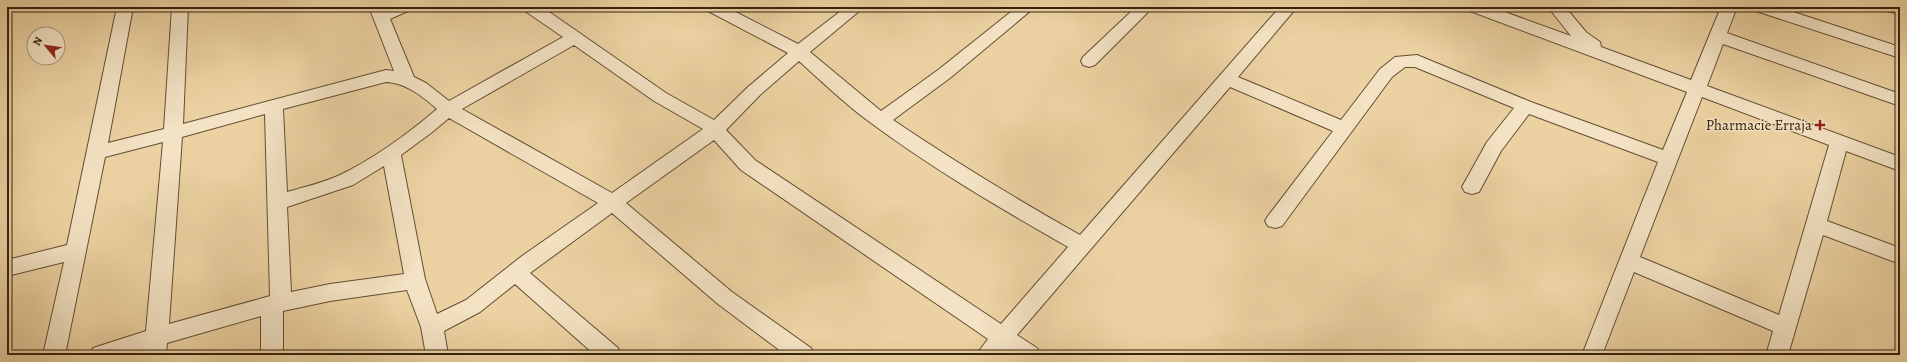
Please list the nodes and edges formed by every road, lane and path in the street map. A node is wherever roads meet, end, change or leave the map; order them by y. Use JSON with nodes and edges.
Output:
{"nodes":[{"id":1,"x":125,"y":7,"type":"edge"},
{"id":2,"x":180,"y":7,"type":"edge"},
{"id":3,"x":402,"y":7,"type":"edge"},
{"id":4,"x":531,"y":7,"type":"edge"},
{"id":5,"x":714,"y":7,"type":"edge"},
{"id":6,"x":856,"y":7,"type":"edge"},
{"id":7,"x":1028,"y":7,"type":"edge"},
{"id":8,"x":1145,"y":7,"type":"edge"},
{"id":9,"x":1289,"y":7,"type":"edge"},
{"id":10,"x":1476,"y":7,"type":"edge"},
{"id":11,"x":1729,"y":7,"type":"edge"},
{"id":12,"x":1762,"y":7,"type":"edge"},
{"id":13,"x":1893,"y":7,"type":"edge"},
{"id":14,"x":1900,"y":9,"type":"edge"},
{"id":15,"x":1563,"y":10,"type":"edge"},
{"id":16,"x":736,"y":11,"type":"edge"},
{"id":17,"x":379,"y":12,"type":"edge"},
{"id":18,"x":1718,"y":36,"type":"junction"},
{"id":19,"x":574,"y":38,"type":"junction"},
{"id":20,"x":799,"y":52,"type":"junction"},
{"id":21,"x":1900,"y":52,"type":"edge"},
{"id":22,"x":1610,"y":57,"type":"junction"},
{"id":23,"x":1089,"y":61,"type":"dead end"},
{"id":24,"x":406,"y":78,"type":"junction"},
{"id":25,"x":1227,"y":79,"type":"junction"},
{"id":26,"x":1696,"y":88,"type":"junction"},
{"id":27,"x":1900,"y":100,"type":"edge"},
{"id":28,"x":274,"y":106,"type":"junction"},
{"id":29,"x":1525,"y":106,"type":"junction"},
{"id":30,"x":448,"y":110,"type":"junction"},
{"id":31,"x":881,"y":120,"type":"junction"},
{"id":32,"x":716,"y":128,"type":"junction"},
{"id":33,"x":1344,"y":128,"type":"junction"},
{"id":34,"x":173,"y":133,"type":"junction"},
{"id":35,"x":1839,"y":141,"type":"junction"},
{"id":36,"x":97,"y":153,"type":"junction"},
{"id":37,"x":391,"y":153,"type":"junction"},
{"id":38,"x":1669,"y":159,"type":"junction"},
{"id":39,"x":1900,"y":164,"type":"edge"},
{"id":40,"x":1472,"y":187,"type":"dead end"},
{"id":41,"x":612,"y":202,"type":"junction"},
{"id":42,"x":278,"y":203,"type":"junction"},
{"id":43,"x":1275,"y":221,"type":"dead end"},
{"id":44,"x":1816,"y":225,"type":"junction"},
{"id":45,"x":1083,"y":246,"type":"junction"},
{"id":46,"x":76,"y":251,"type":"junction"},
{"id":47,"x":1900,"y":256,"type":"edge"},
{"id":48,"x":1628,"y":261,"type":"junction"},
{"id":49,"x":7,"y":268,"type":"edge"},
{"id":50,"x":516,"y":273,"type":"junction"},
{"id":51,"x":415,"y":279,"type":"junction"},
{"id":52,"x":277,"y":304,"type":"junction"},
{"id":53,"x":432,"y":327,"type":"junction"},
{"id":54,"x":1786,"y":327,"type":"junction"},
{"id":55,"x":1002,"y":339,"type":"junction"},
{"id":56,"x":156,"y":346,"type":"edge"},
{"id":57,"x":1592,"y":354,"type":"edge"},
{"id":58,"x":54,"y":355,"type":"edge"},
{"id":59,"x":101,"y":355,"type":"edge"},
{"id":60,"x":272,"y":355,"type":"edge"},
{"id":61,"x":437,"y":355,"type":"edge"},
{"id":62,"x":610,"y":355,"type":"edge"},
{"id":63,"x":803,"y":355,"type":"edge"},
{"id":64,"x":987,"y":355,"type":"edge"},
{"id":65,"x":1029,"y":355,"type":"edge"},
{"id":66,"x":1778,"y":355,"type":"edge"}],
"edges":[{"from":1,"to":36,"type":"street"},
{"from":2,"to":34,"type":"street"},
{"from":3,"to":17,"type":"street"},
{"from":4,"to":19,"type":"street"},
{"from":5,"to":16,"type":"street"},
{"from":6,"to":20,"type":"street"},
{"from":7,"to":31,"type":"street"},
{"from":8,"to":23,"type":"street"},
{"from":9,"to":25,"type":"street"},
{"from":10,"to":22,"type":"street"},
{"from":11,"to":18,"type":"street"},
{"from":12,"to":21,"type":"street"},
{"from":13,"to":14,"type":"street"},
{"from":15,"to":22,"type":"street"},
{"from":16,"to":20,"type":"street"},
{"from":17,"to":24,"type":"street"},
{"from":18,"to":26,"type":"street"},
{"from":18,"to":27,"type":"street"},
{"from":19,"to":30,"type":"street"},
{"from":19,"to":32,"type":"street"},
{"from":20,"to":31,"type":"street"},
{"from":20,"to":32,"type":"street"},
{"from":22,"to":26,"type":"street"},
{"from":24,"to":28,"type":"street"},
{"from":24,"to":30,"type":"street"},
{"from":25,"to":33,"type":"street"},
{"from":25,"to":45,"type":"street"},
{"from":26,"to":35,"type":"street"},
{"from":26,"to":38,"type":"street"},
{"from":28,"to":34,"type":"street"},
{"from":28,"to":42,"type":"street"},
{"from":29,"to":33,"type":"street"},
{"from":29,"to":38,"type":"street"},
{"from":29,"to":40,"type":"street"},
{"from":30,"to":37,"type":"street"},
{"from":30,"to":41,"type":"street"},
{"from":31,"to":45,"type":"street"},
{"from":32,"to":41,"type":"street"},
{"from":32,"to":55,"type":"street"},
{"from":33,"to":43,"type":"street"},
{"from":34,"to":36,"type":"street"},
{"from":34,"to":56,"type":"street"},
{"from":35,"to":39,"type":"street"},
{"from":35,"to":44,"type":"street"},
{"from":36,"to":46,"type":"street"},
{"from":37,"to":42,"type":"street"},
{"from":37,"to":51,"type":"street"},
{"from":38,"to":48,"type":"street"},
{"from":41,"to":50,"type":"street"},
{"from":41,"to":63,"type":"street"},
{"from":42,"to":52,"type":"street"},
{"from":44,"to":47,"type":"street"},
{"from":44,"to":54,"type":"street"},
{"from":45,"to":55,"type":"street"},
{"from":46,"to":49,"type":"street"},
{"from":46,"to":58,"type":"street"},
{"from":48,"to":54,"type":"street"},
{"from":48,"to":57,"type":"street"},
{"from":50,"to":53,"type":"street"},
{"from":50,"to":62,"type":"street"},
{"from":51,"to":52,"type":"street"},
{"from":51,"to":53,"type":"street"},
{"from":52,"to":56,"type":"street"},
{"from":52,"to":60,"type":"street"},
{"from":53,"to":61,"type":"street"},
{"from":54,"to":66,"type":"street"},
{"from":55,"to":64,"type":"street"},
{"from":55,"to":65,"type":"street"},
{"from":56,"to":59,"type":"street"}]}
